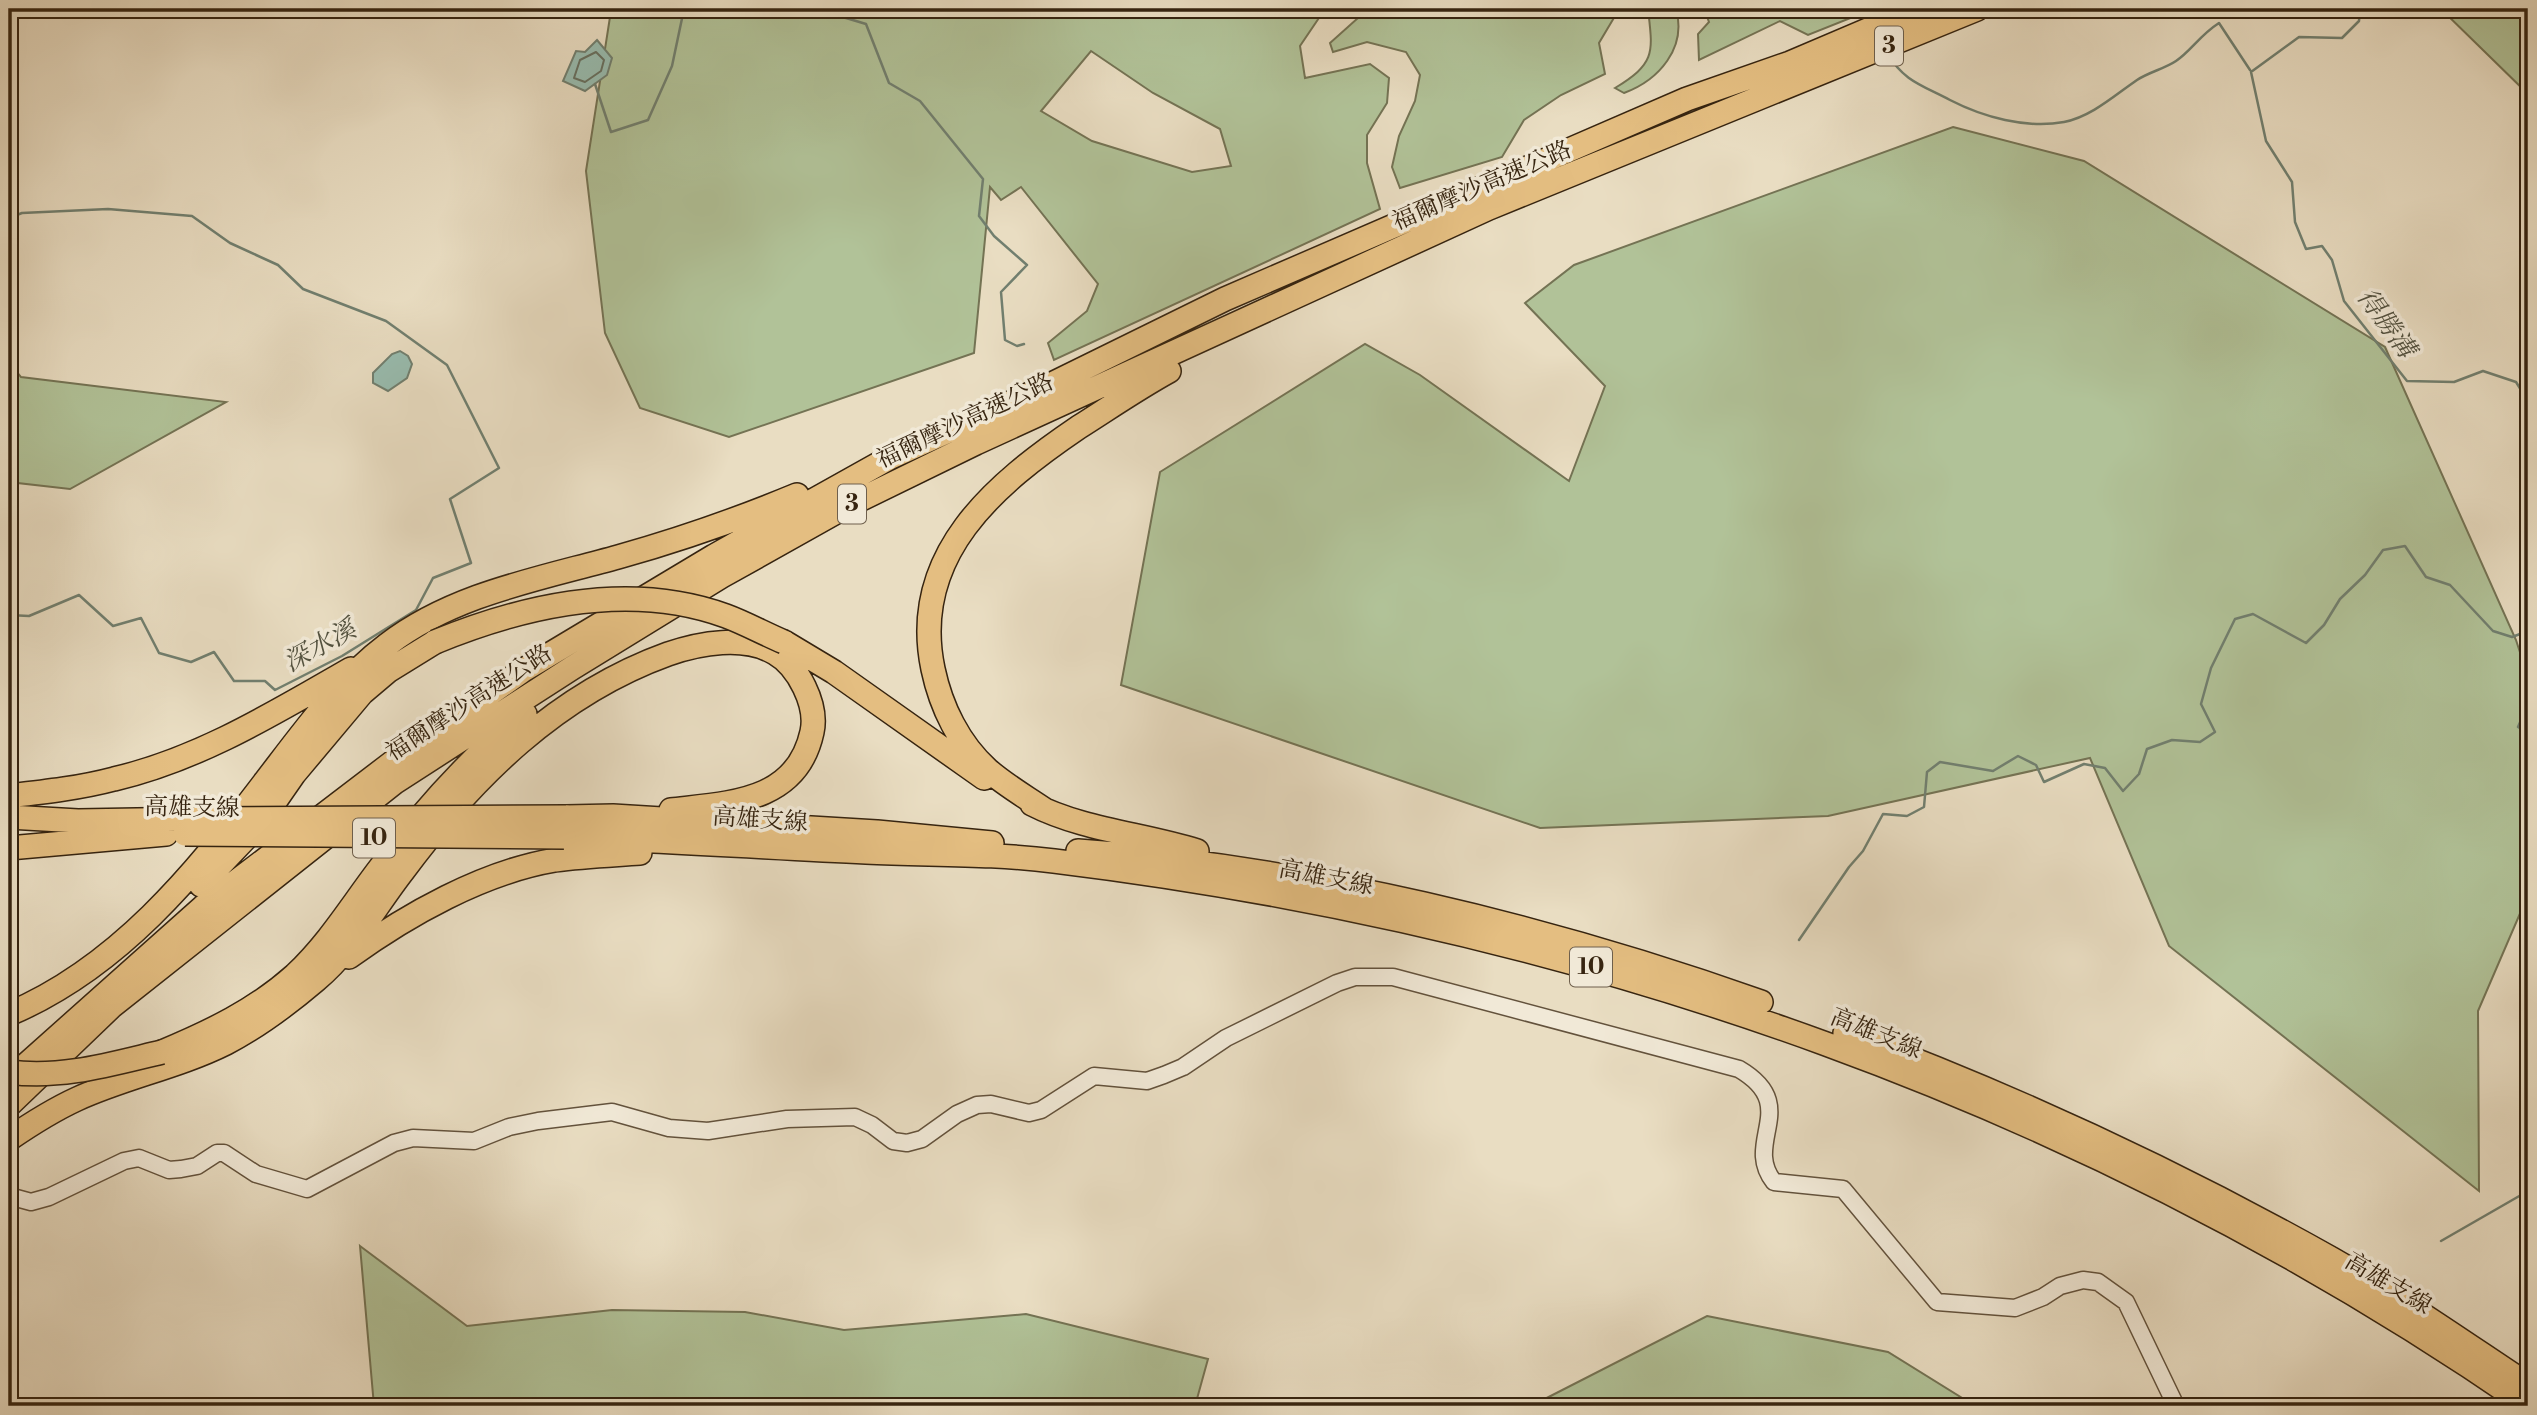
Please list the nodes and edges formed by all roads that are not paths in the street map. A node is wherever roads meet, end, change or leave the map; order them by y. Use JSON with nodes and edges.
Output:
{"nodes":[{"id":1,"x":1917,"y":9,"type":"edge"},
{"id":2,"x":1977,"y":9,"type":"edge"},
{"id":3,"x":1795,"y":73,"type":"junction"},
{"id":4,"x":1238,"y":324,"type":"junction"},
{"id":5,"x":891,"y":457,"type":"junction"},
{"id":6,"x":369,"y":659,"type":"junction"},
{"id":7,"x":572,"y":668,"type":"junction"},
{"id":8,"x":9,"y":796,"type":"edge"},
{"id":9,"x":1045,"y":810,"type":"junction"},
{"id":10,"x":9,"y":817,"type":"edge"},
{"id":11,"x":613,"y":817,"type":"junction"},
{"id":12,"x":565,"y":827,"type":"junction"},
{"id":13,"x":182,"y":829,"type":"junction"},
{"id":14,"x":9,"y":830,"type":"edge"},
{"id":15,"x":756,"y":844,"type":"junction"},
{"id":16,"x":9,"y":848,"type":"edge"},
{"id":17,"x":1273,"y":876,"type":"junction"},
{"id":18,"x":317,"y":979,"type":"junction"},
{"id":19,"x":90,"y":1006,"type":"junction"},
{"id":20,"x":9,"y":1014,"type":"edge"},
{"id":21,"x":9,"y":1072,"type":"edge"},
{"id":22,"x":9,"y":1080,"type":"edge"},
{"id":23,"x":9,"y":1105,"type":"edge"},
{"id":24,"x":9,"y":1139,"type":"edge"},
{"id":25,"x":9,"y":1196,"type":"edge"},
{"id":26,"x":2528,"y":1385,"type":"edge"},
{"id":27,"x":2176,"y":1406,"type":"edge"},
{"id":28,"x":2528,"y":1406,"type":"edge"}],
"edges":[{"from":1,"to":3,"type":"highway","name":"福爾摩沙高速公路","number":"3"},
{"from":2,"to":3,"type":"highway","name":"福爾摩沙高速公路","number":"3"},
{"from":3,"to":4,"type":"highway","name":"福爾摩沙高速公路","number":"3"},
{"from":3,"to":5,"type":"highway","name":"福爾摩沙高速公路","number":"3"},
{"from":4,"to":7,"type":"highway","name":"福爾摩沙高速公路","number":"3"},
{"from":4,"to":9,"type":"highway"},
{"from":5,"to":6,"type":"highway"},
{"from":5,"to":19,"type":"highway","name":"福爾摩沙高速公路","number":"3"},
{"from":6,"to":8,"type":"highway"},
{"from":6,"to":20,"type":"highway"},
{"from":7,"to":21,"type":"highway","bridge":true},
{"from":7,"to":23,"type":"highway","name":"福爾摩沙高速公路","number":"3"},
{"from":9,"to":17,"type":"highway"},
{"from":9,"to":19,"type":"highway","bridge":true},
{"from":10,"to":13,"type":"highway","name":"高雄支線","number":"10"},
{"from":11,"to":12,"type":"highway","name":"高雄支線","number":"10"},
{"from":11,"to":17,"type":"highway","name":"高雄支線","number":"10"},
{"from":11,"to":18,"type":"highway"},
{"from":12,"to":13,"type":"highway","name":"高雄支線","number":"10","bridge":true},
{"from":12,"to":15,"type":"highway","name":"高雄支線","number":"10"},
{"from":13,"to":14,"type":"highway","name":"高雄支線","number":"10"},
{"from":13,"to":16,"type":"highway"},
{"from":15,"to":18,"type":"highway"},
{"from":15,"to":28,"type":"highway","name":"高雄支線","number":"10"},
{"from":17,"to":26,"type":"highway","name":"高雄支線","number":"10"},
{"from":18,"to":24,"type":"highway"},
{"from":19,"to":22,"type":"highway","name":"福爾摩沙高速公路","number":"3"},
{"from":25,"to":27,"type":"street"}]}
